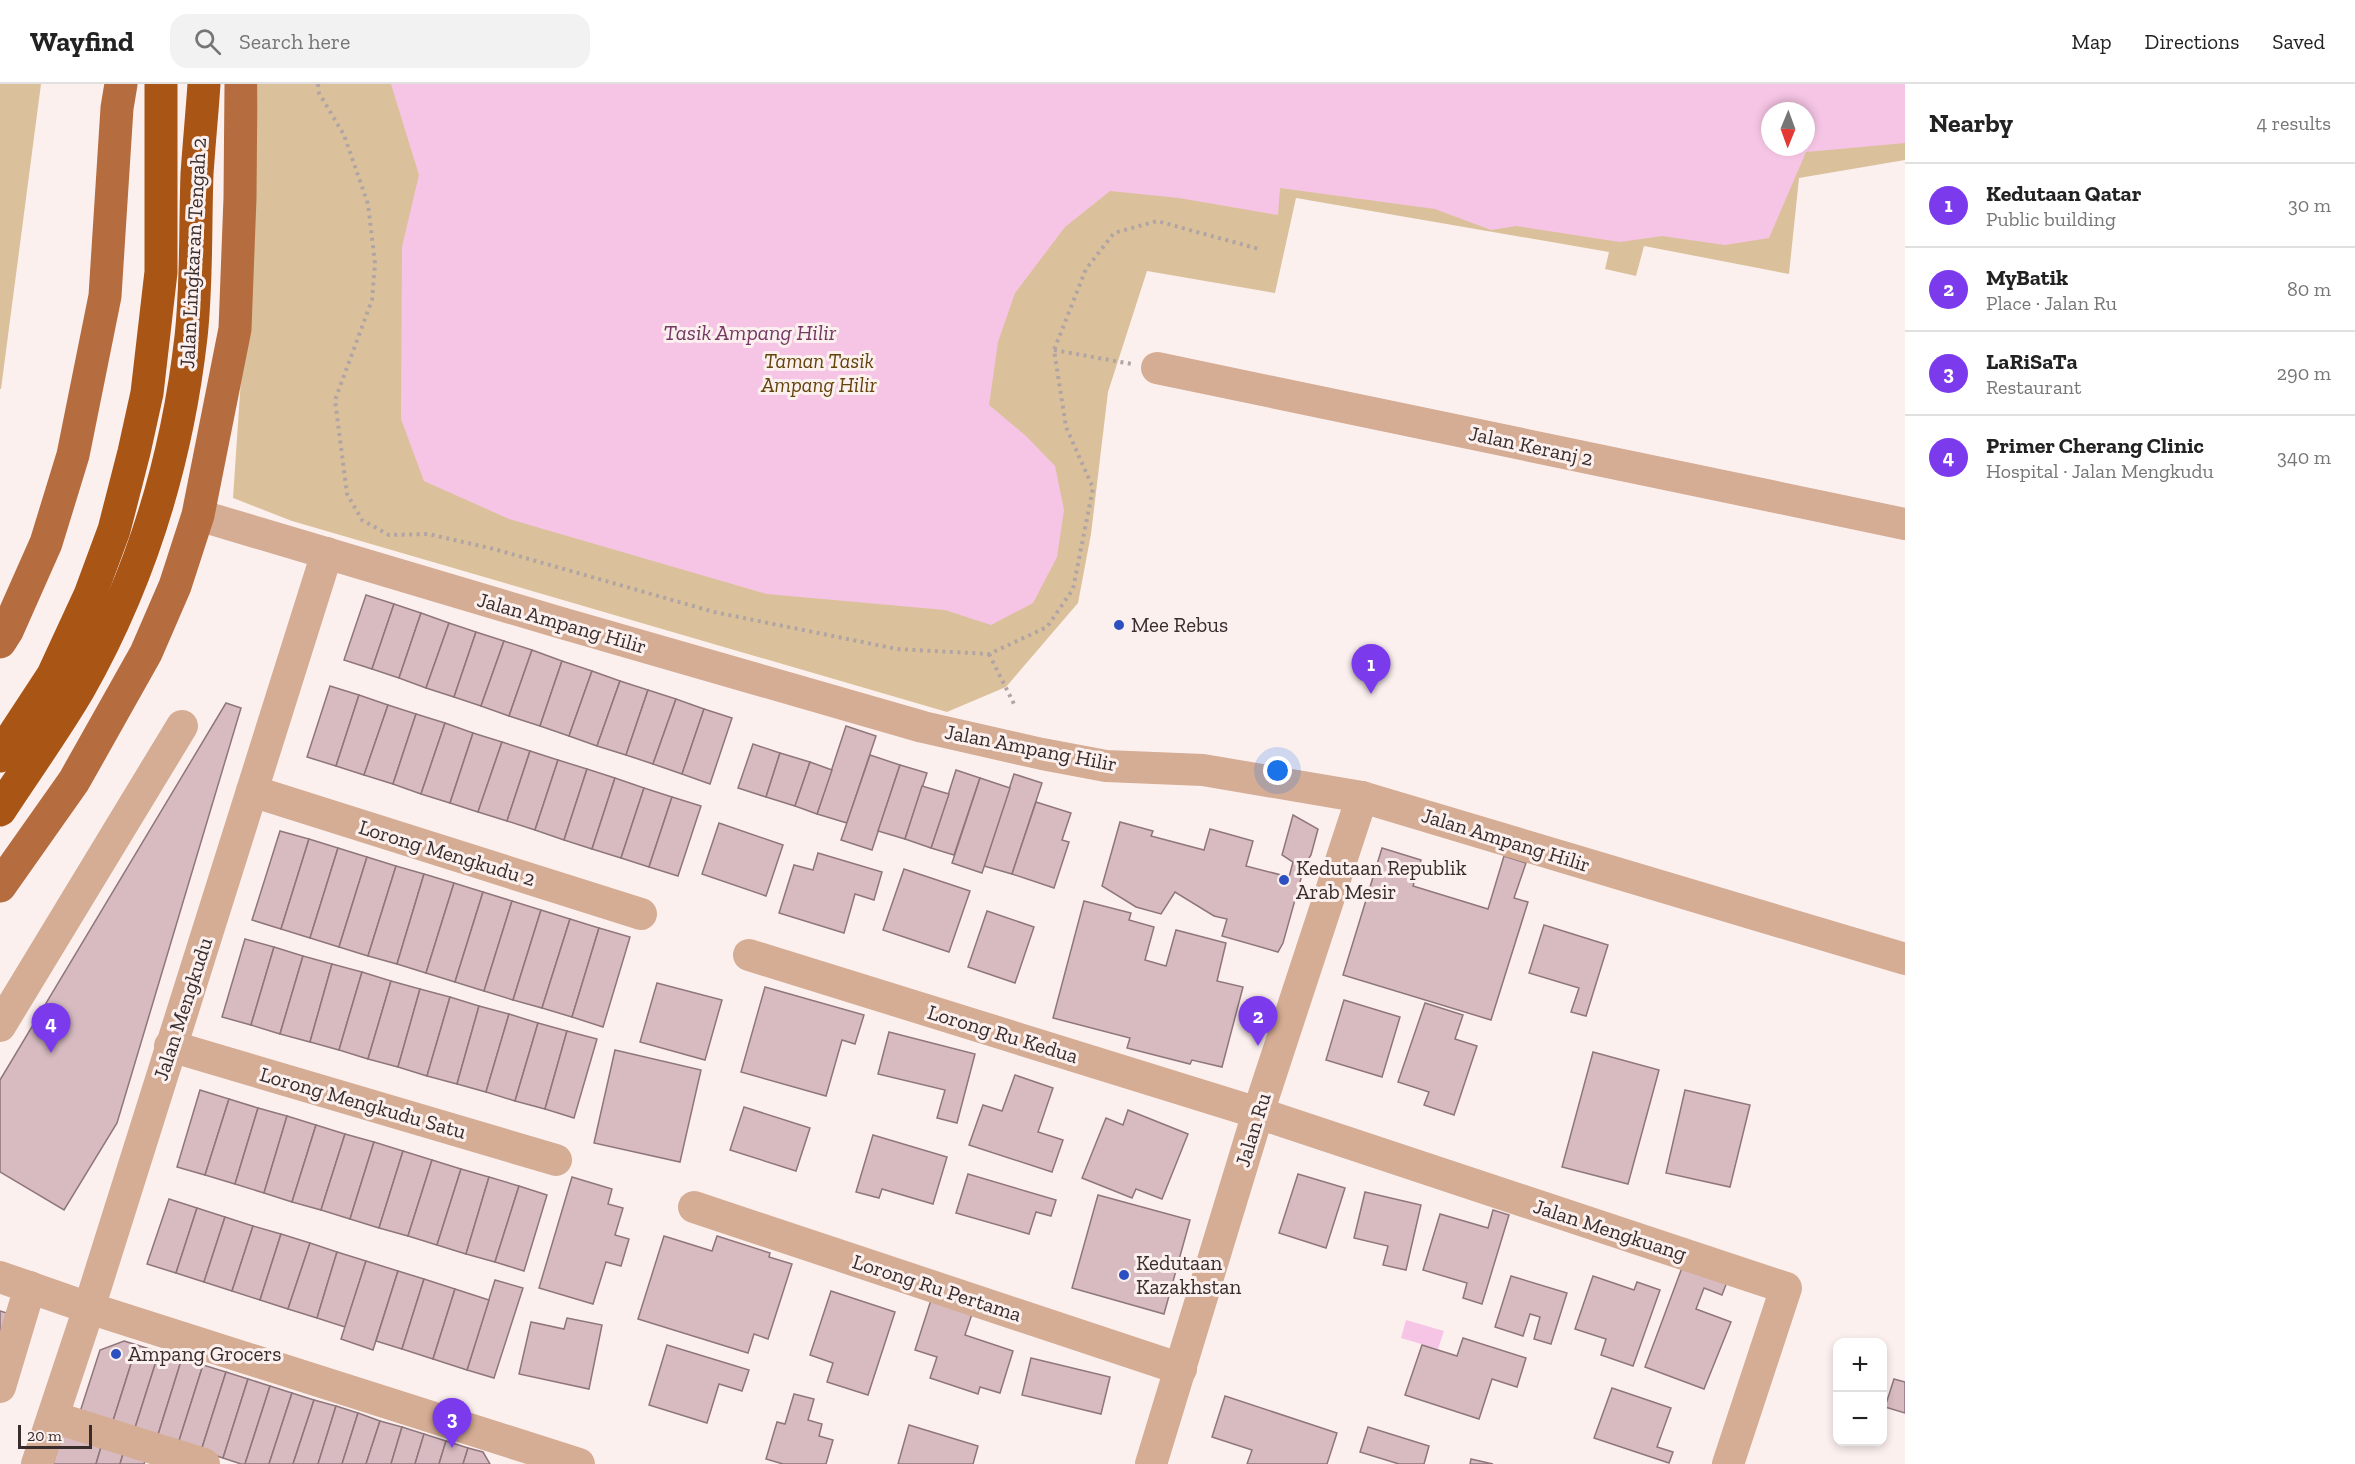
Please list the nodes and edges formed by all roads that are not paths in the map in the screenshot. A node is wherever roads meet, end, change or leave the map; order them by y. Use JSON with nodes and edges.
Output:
{"nodes":[{"id":1,"x":121,"y":84,"type":"edge"},
{"id":2,"x":161,"y":84,"type":"edge"},
{"id":3,"x":204,"y":84,"type":"edge"},
{"id":4,"x":241,"y":84,"type":"edge"},
{"id":5,"x":1157,"y":368,"type":"road end"},
{"id":6,"x":198,"y":515,"type":"junction"},
{"id":7,"x":1905,"y":524,"type":"edge"},
{"id":8,"x":327,"y":553,"type":"junction"},
{"id":9,"x":0,"y":642,"type":"edge"},
{"id":10,"x":182,"y":726,"type":"dead end"},
{"id":11,"x":0,"y":756,"type":"edge"},
{"id":12,"x":252,"y":791,"type":"junction"},
{"id":13,"x":1362,"y":797,"type":"junction"},
{"id":14,"x":0,"y":810,"type":"edge"},
{"id":15,"x":0,"y":886,"type":"edge"},
{"id":16,"x":641,"y":914,"type":"dead end"},
{"id":17,"x":749,"y":955,"type":"dead end"},
{"id":18,"x":1905,"y":959,"type":"edge"},
{"id":19,"x":0,"y":1026,"type":"edge"},
{"id":20,"x":170,"y":1046,"type":"junction"},
{"id":21,"x":1258,"y":1113,"type":"junction"},
{"id":22,"x":556,"y":1160,"type":"dead end"},
{"id":23,"x":694,"y":1207,"type":"dead end"},
{"id":24,"x":0,"y":1276,"type":"edge"},
{"id":25,"x":30,"y":1287,"type":"junction"},
{"id":26,"x":89,"y":1308,"type":"junction"},
{"id":27,"x":1181,"y":1369,"type":"junction"},
{"id":28,"x":0,"y":1388,"type":"edge"},
{"id":29,"x":53,"y":1417,"type":"junction"},
{"id":30,"x":535,"y":1457,"type":"edge"},
{"id":31,"x":37,"y":1464,"type":"edge"},
{"id":32,"x":204,"y":1464,"type":"edge"},
{"id":33,"x":579,"y":1464,"type":"edge"},
{"id":34,"x":1150,"y":1464,"type":"edge"},
{"id":35,"x":1728,"y":1464,"type":"edge"}],
"edges":[{"from":1,"to":9,"type":"main road"},
{"from":2,"to":11,"type":"highway","name":"Jalan Lingkaran Tengah 2"},
{"from":3,"to":14,"type":"highway","name":"Jalan Lingkaran Tengah 2"},
{"from":4,"to":6,"type":"main road"},
{"from":5,"to":7,"type":"street","name":"Jalan Keranj 2"},
{"from":6,"to":8,"type":"street","name":"Jalan Ampang Hilir"},
{"from":6,"to":15,"type":"main road"},
{"from":8,"to":12,"type":"street","name":"Jalan Mengkudu"},
{"from":8,"to":13,"type":"street","name":"Jalan Ampang Hilir"},
{"from":10,"to":19,"type":"street"},
{"from":12,"to":16,"type":"street","name":"Lorong Mengkudu 2"},
{"from":12,"to":20,"type":"street","name":"Jalan Mengkudu"},
{"from":13,"to":18,"type":"street","name":"Jalan Ampang Hilir"},
{"from":13,"to":21,"type":"street","name":"Jalan Ru"},
{"from":17,"to":21,"type":"street","name":"Lorong Ru Kedua"},
{"from":20,"to":22,"type":"street","name":"Lorong Mengkudu Satu"},
{"from":20,"to":26,"type":"street","name":"Jalan Mengkudu"},
{"from":21,"to":27,"type":"street","name":"Jalan Ru"},
{"from":21,"to":35,"type":"street","name":"Jalan Mengkuang"},
{"from":23,"to":27,"type":"street","name":"Lorong Ru Pertama"},
{"from":24,"to":25,"type":"street"},
{"from":25,"to":26,"type":"street"},
{"from":25,"to":28,"type":"street"},
{"from":26,"to":29,"type":"street","name":"Jalan Mengkudu"},
{"from":26,"to":30,"type":"street"},
{"from":27,"to":34,"type":"street","name":"Jalan Ru"},
{"from":29,"to":31,"type":"street","name":"Jalan Mengkudu"},
{"from":29,"to":32,"type":"street"},
{"from":30,"to":33,"type":"street"}]}
